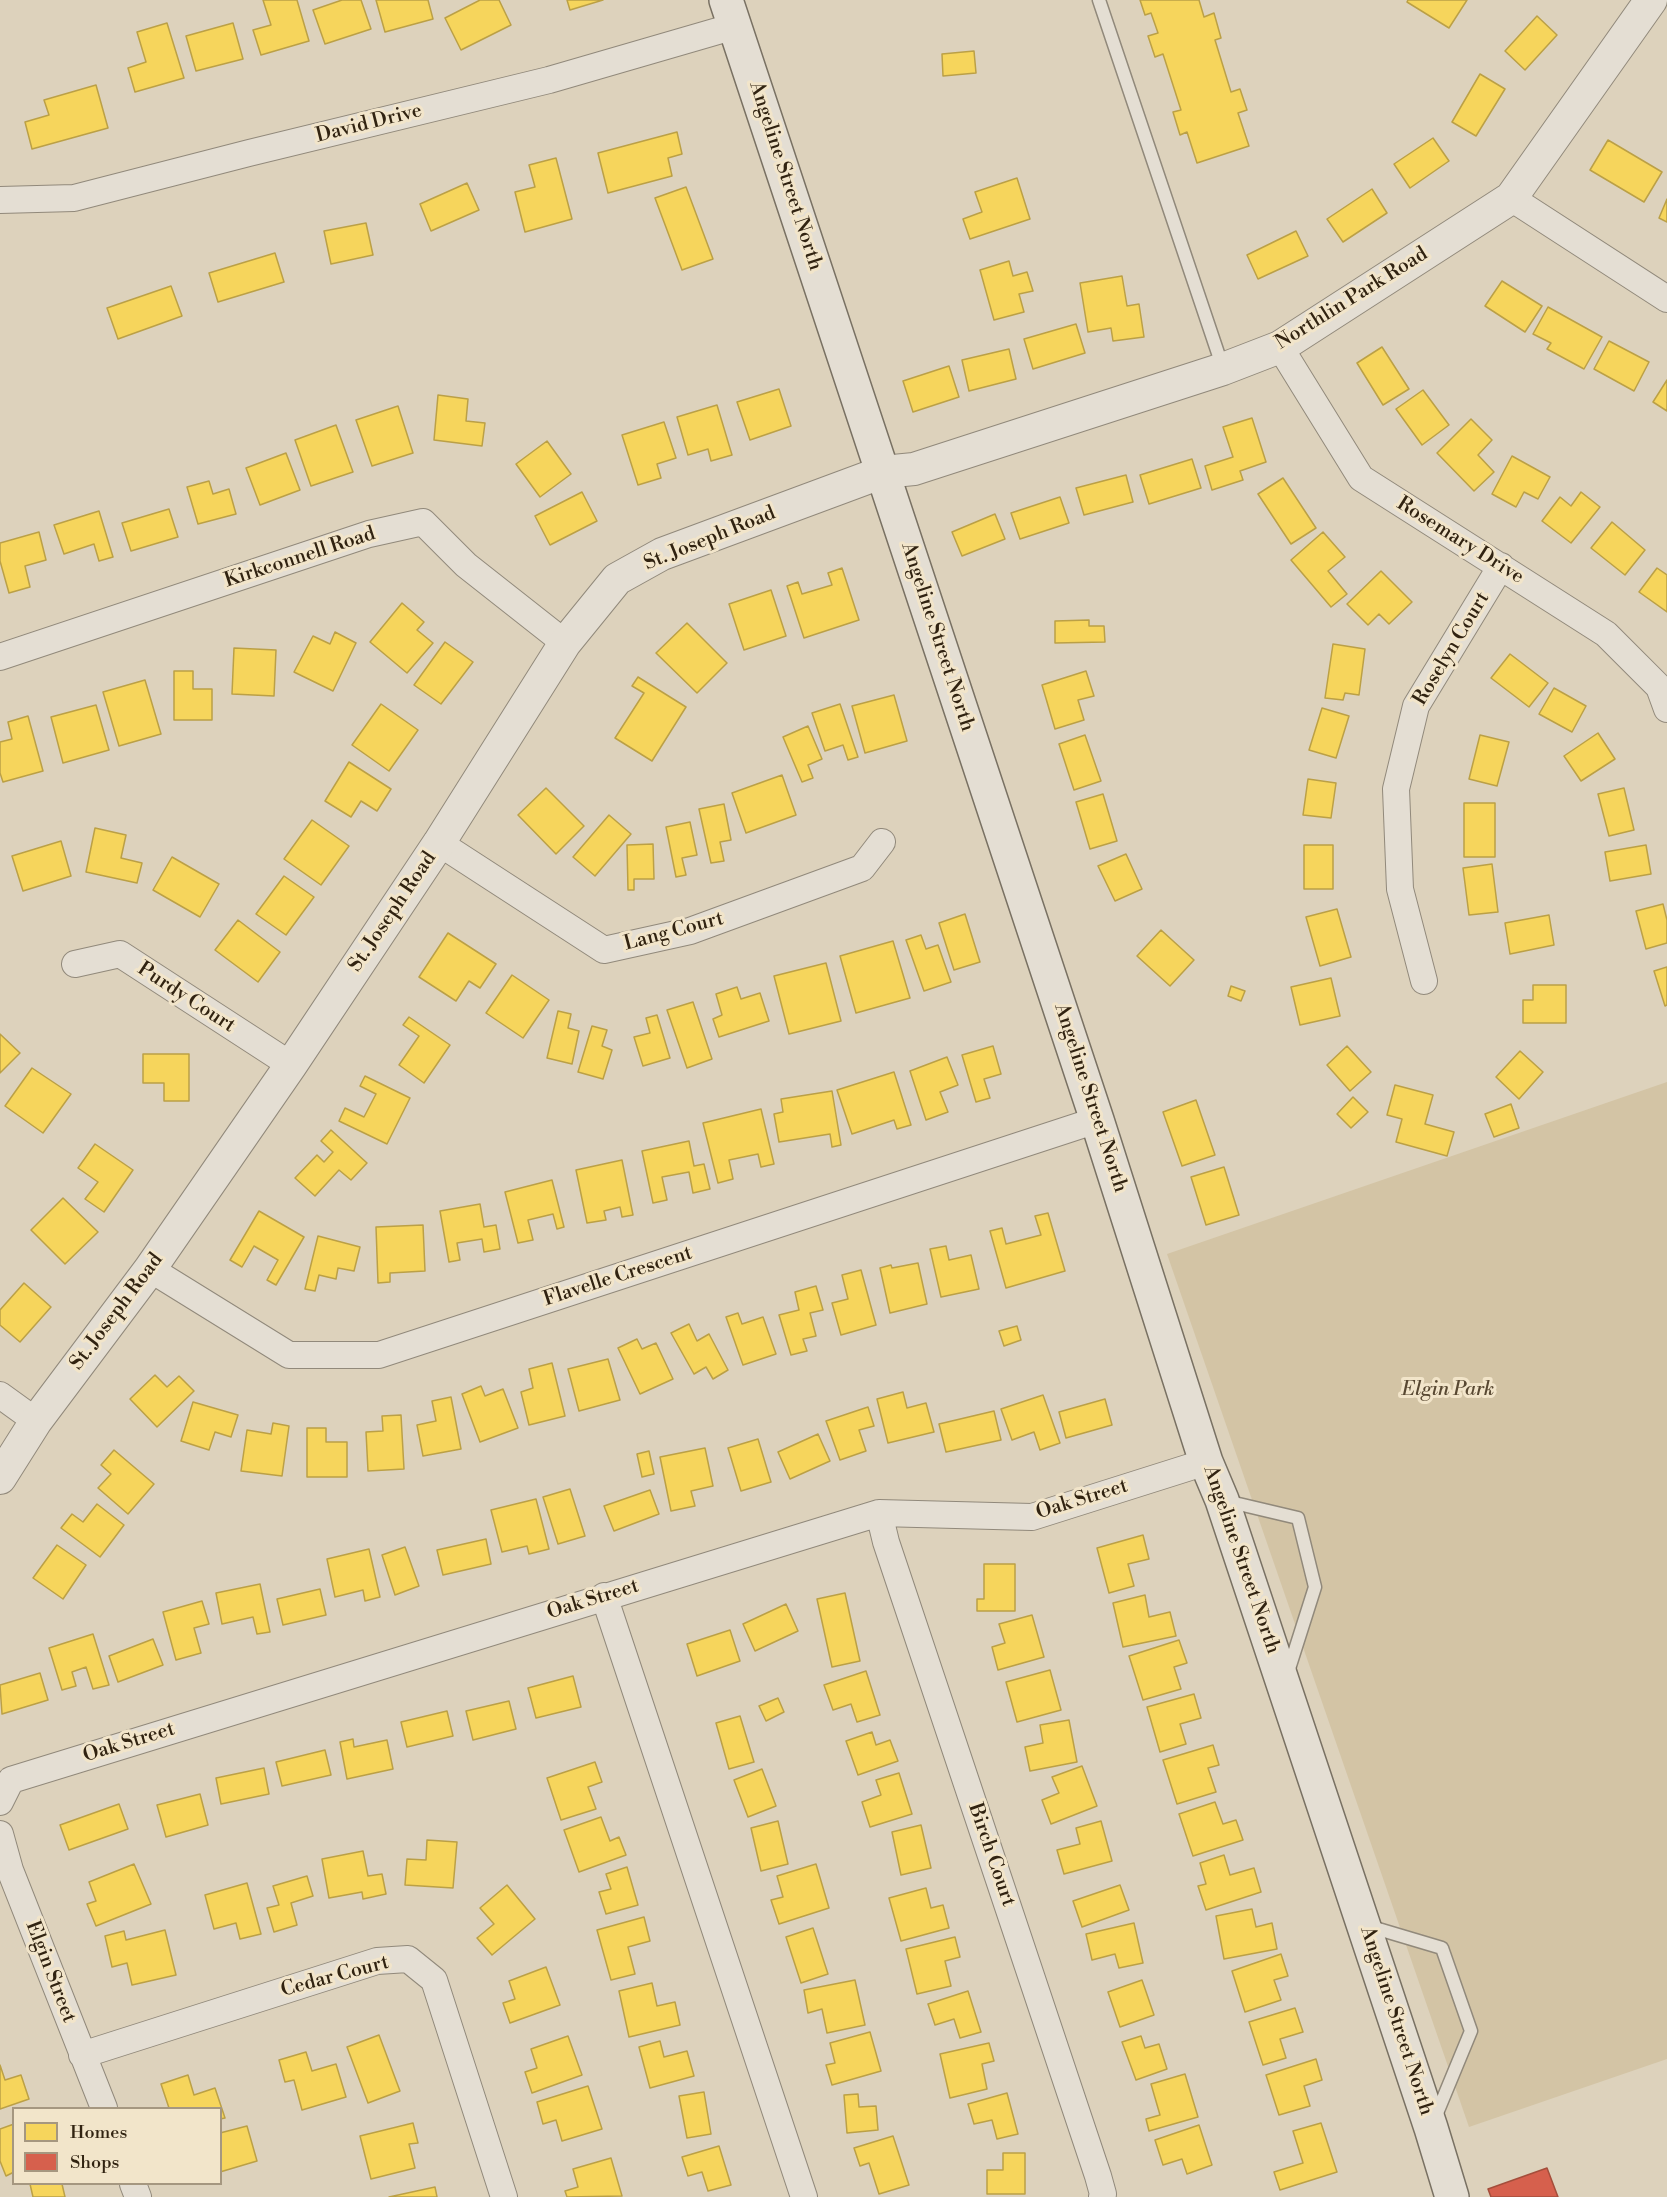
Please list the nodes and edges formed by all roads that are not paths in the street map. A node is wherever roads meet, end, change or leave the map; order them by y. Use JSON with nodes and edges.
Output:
{"nodes":[{"id":1,"x":1099,"y":0,"type":"edge"},
{"id":2,"x":1652,"y":0,"type":"edge"},
{"id":3,"x":731,"y":13,"type":"edge"},
{"id":4,"x":1511,"y":198,"type":"junction"},
{"id":5,"x":0,"y":201,"type":"edge"},
{"id":6,"x":1667,"y":299,"type":"edge"},
{"id":7,"x":1280,"y":346,"type":"junction"},
{"id":8,"x":1223,"y":369,"type":"junction"},
{"id":9,"x":883,"y":472,"type":"junction"},
{"id":10,"x":1501,"y":566,"type":"junction"},
{"id":11,"x":565,"y":644,"type":"junction"},
{"id":12,"x":0,"y":657,"type":"edge"},
{"id":13,"x":1667,"y":709,"type":"edge"},
{"id":14,"x":882,"y":842,"type":"dead end"},
{"id":15,"x":439,"y":843,"type":"junction"},
{"id":16,"x":75,"y":964,"type":"dead end"},
{"id":17,"x":1424,"y":981,"type":"dead end"},
{"id":18,"x":291,"y":1065,"type":"junction"},
{"id":19,"x":1097,"y":1120,"type":"junction"},
{"id":20,"x":150,"y":1269,"type":"junction"},
{"id":21,"x":0,"y":1395,"type":"edge"},
{"id":22,"x":36,"y":1421,"type":"junction"},
{"id":23,"x":1206,"y":1461,"type":"junction"},
{"id":24,"x":0,"y":1478,"type":"edge"},
{"id":25,"x":1222,"y":1500,"type":"junction"},
{"id":26,"x":879,"y":1513,"type":"junction"},
{"id":27,"x":604,"y":1596,"type":"junction"},
{"id":28,"x":1284,"y":1684,"type":"junction"},
{"id":29,"x":0,"y":1802,"type":"edge"},
{"id":30,"x":0,"y":1834,"type":"edge"},
{"id":31,"x":1364,"y":1924,"type":"junction"},
{"id":32,"x":82,"y":2055,"type":"junction"},
{"id":33,"x":103,"y":2107,"type":"edge"},
{"id":34,"x":1431,"y":2128,"type":"junction"},
{"id":35,"x":504,"y":2197,"type":"edge"},
{"id":36,"x":804,"y":2197,"type":"edge"},
{"id":37,"x":1102,"y":2197,"type":"edge"},
{"id":38,"x":1452,"y":2197,"type":"edge"}],
"edges":[{"from":1,"to":8,"type":"lane"},
{"from":2,"to":4,"type":"street","name":"Northlin Park Road"},
{"from":3,"to":5,"type":"street","name":"David Drive"},
{"from":3,"to":9,"type":"main road","name":"Angeline Street North"},
{"from":4,"to":6,"type":"street"},
{"from":4,"to":7,"type":"street","name":"Northlin Park Road"},
{"from":7,"to":8,"type":"street","name":"Northlin Park Road"},
{"from":7,"to":10,"type":"street","name":"Rosemary Drive"},
{"from":8,"to":9,"type":"street","name":"Northlin Park Road"},
{"from":9,"to":11,"type":"street","name":"St. Joseph Road"},
{"from":9,"to":19,"type":"main road","name":"Angeline Street North"},
{"from":10,"to":13,"type":"street","name":"Rosemary Drive"},
{"from":10,"to":17,"type":"street","name":"Roselyn Court"},
{"from":11,"to":12,"type":"street","name":"Kirkconnell Road"},
{"from":11,"to":15,"type":"street","name":"St. Joseph Road"},
{"from":14,"to":15,"type":"street","name":"Lang Court"},
{"from":15,"to":18,"type":"street","name":"St. Joseph Road"},
{"from":16,"to":18,"type":"street","name":"Purdy Court"},
{"from":18,"to":20,"type":"street","name":"St. Joseph Road"},
{"from":19,"to":20,"type":"street","name":"Flavelle Crescent"},
{"from":19,"to":23,"type":"main road","name":"Angeline Street North"},
{"from":20,"to":22,"type":"street","name":"St. Joseph Road"},
{"from":21,"to":22,"type":"street"},
{"from":22,"to":24,"type":"street","name":"St. Joseph Road"},
{"from":23,"to":25,"type":"main road","name":"Angeline Street North"},
{"from":23,"to":26,"type":"street","name":"Oak Street"},
{"from":25,"to":28,"type":"main road","name":"Angeline Street North"},
{"from":25,"to":28,"type":"lane"},
{"from":26,"to":27,"type":"street","name":"Oak Street"},
{"from":26,"to":37,"type":"street","name":"Birch Court"},
{"from":27,"to":29,"type":"street","name":"Oak Street"},
{"from":27,"to":36,"type":"street"},
{"from":28,"to":31,"type":"main road","name":"Angeline Street North"},
{"from":30,"to":32,"type":"street","name":"Elgin Street"},
{"from":31,"to":34,"type":"main road","name":"Angeline Street North"},
{"from":31,"to":34,"type":"lane"},
{"from":32,"to":33,"type":"street","name":"Elgin Street"},
{"from":32,"to":35,"type":"street","name":"Cedar Court"},
{"from":34,"to":38,"type":"main road","name":"Angeline Street North"}]}
